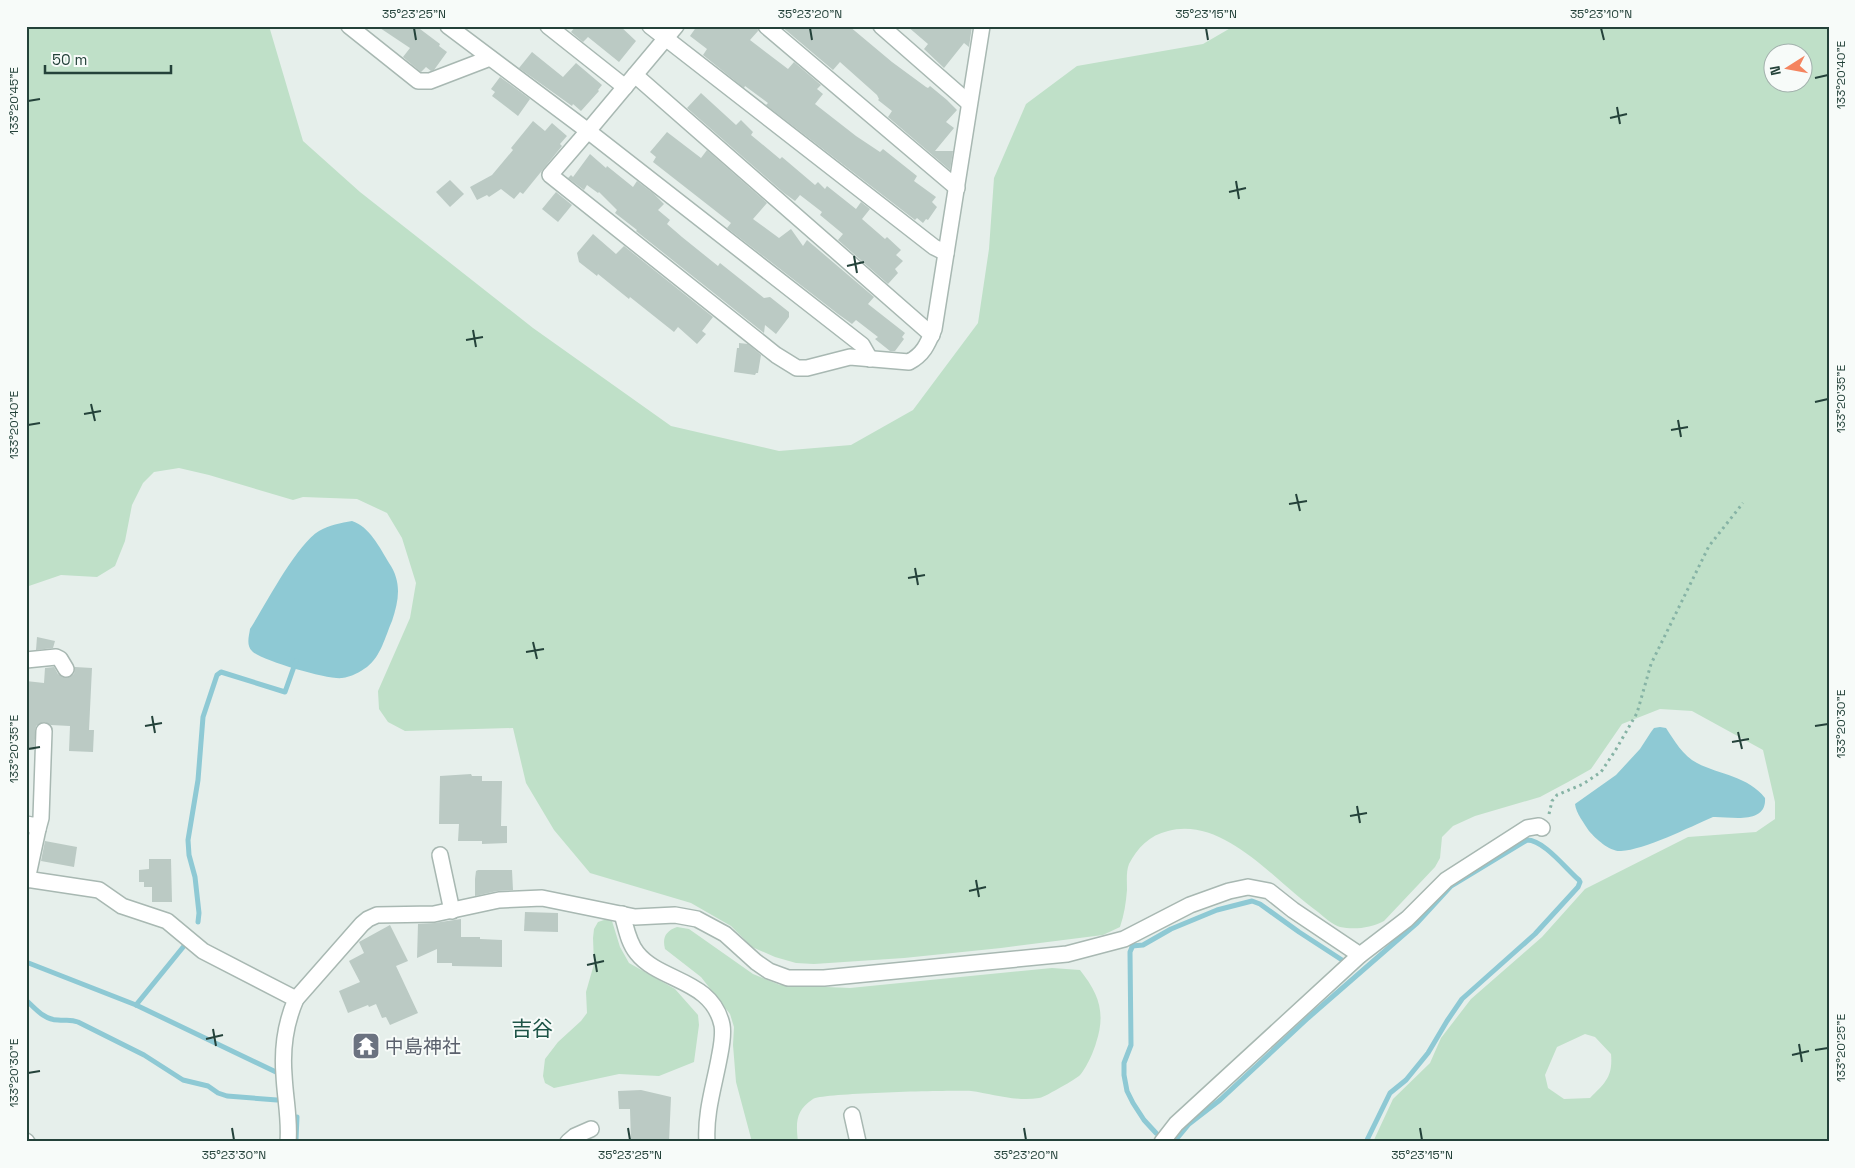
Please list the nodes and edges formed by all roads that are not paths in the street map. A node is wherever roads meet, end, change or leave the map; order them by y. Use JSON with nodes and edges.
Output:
{"nodes":[{"id":1,"x":349,"y":26,"type":"edge"},
{"id":2,"x":448,"y":26,"type":"edge"},
{"id":3,"x":548,"y":26,"type":"edge"},
{"id":4,"x":650,"y":26,"type":"edge"},
{"id":5,"x":676,"y":26,"type":"edge"},
{"id":6,"x":766,"y":26,"type":"edge"},
{"id":7,"x":881,"y":26,"type":"edge"},
{"id":8,"x":982,"y":26,"type":"edge"},
{"id":9,"x":666,"y":38,"type":"junction"},
{"id":10,"x":490,"y":58,"type":"junction"},
{"id":11,"x":630,"y":81,"type":"junction"},
{"id":12,"x":969,"y":103,"type":"junction"},
{"id":13,"x":588,"y":131,"type":"junction"},
{"id":14,"x":958,"y":188,"type":"junction"},
{"id":15,"x":946,"y":253,"type":"junction"},
{"id":16,"x":932,"y":335,"type":"junction"},
{"id":17,"x":870,"y":360,"type":"junction"},
{"id":18,"x":26,"y":660,"type":"edge"},
{"id":19,"x":66,"y":669,"type":"dead end"},
{"id":20,"x":44,"y":731,"type":"dead end"},
{"id":21,"x":32,"y":826,"type":"edge"},
{"id":22,"x":1541,"y":827,"type":"road end"},
{"id":23,"x":440,"y":855,"type":"dead end"},
{"id":24,"x":27,"y":879,"type":"edge"},
{"id":25,"x":452,"y":911,"type":"junction"},
{"id":26,"x":622,"y":914,"type":"junction"},
{"id":27,"x":1360,"y":955,"type":"junction"},
{"id":28,"x":296,"y":999,"type":"junction"},
{"id":29,"x":852,"y":1115,"type":"dead end"},
{"id":30,"x":591,"y":1129,"type":"dead end"},
{"id":31,"x":288,"y":1142,"type":"edge"},
{"id":32,"x":568,"y":1142,"type":"edge"},
{"id":33,"x":706,"y":1142,"type":"edge"},
{"id":34,"x":858,"y":1142,"type":"edge"},
{"id":35,"x":1162,"y":1142,"type":"edge"}],
"edges":[{"from":1,"to":10,"type":"street"},
{"from":2,"to":10,"type":"street"},
{"from":3,"to":11,"type":"street"},
{"from":4,"to":9,"type":"street"},
{"from":5,"to":9,"type":"street"},
{"from":6,"to":14,"type":"street"},
{"from":7,"to":12,"type":"street"},
{"from":8,"to":12,"type":"street"},
{"from":9,"to":11,"type":"street"},
{"from":9,"to":15,"type":"street"},
{"from":10,"to":13,"type":"street"},
{"from":11,"to":13,"type":"street"},
{"from":11,"to":16,"type":"street"},
{"from":12,"to":14,"type":"street"},
{"from":13,"to":17,"type":"street"},
{"from":13,"to":17,"type":"street"},
{"from":14,"to":15,"type":"street"},
{"from":15,"to":16,"type":"street"},
{"from":16,"to":17,"type":"street"},
{"from":18,"to":19,"type":"street"},
{"from":20,"to":21,"type":"street"},
{"from":21,"to":24,"type":"street"},
{"from":22,"to":27,"type":"street"},
{"from":23,"to":25,"type":"street"},
{"from":24,"to":28,"type":"street"},
{"from":25,"to":26,"type":"street"},
{"from":25,"to":28,"type":"street"},
{"from":26,"to":27,"type":"street"},
{"from":26,"to":33,"type":"street"},
{"from":27,"to":35,"type":"street"},
{"from":28,"to":31,"type":"street"},
{"from":29,"to":34,"type":"street"},
{"from":30,"to":32,"type":"street"}]}
